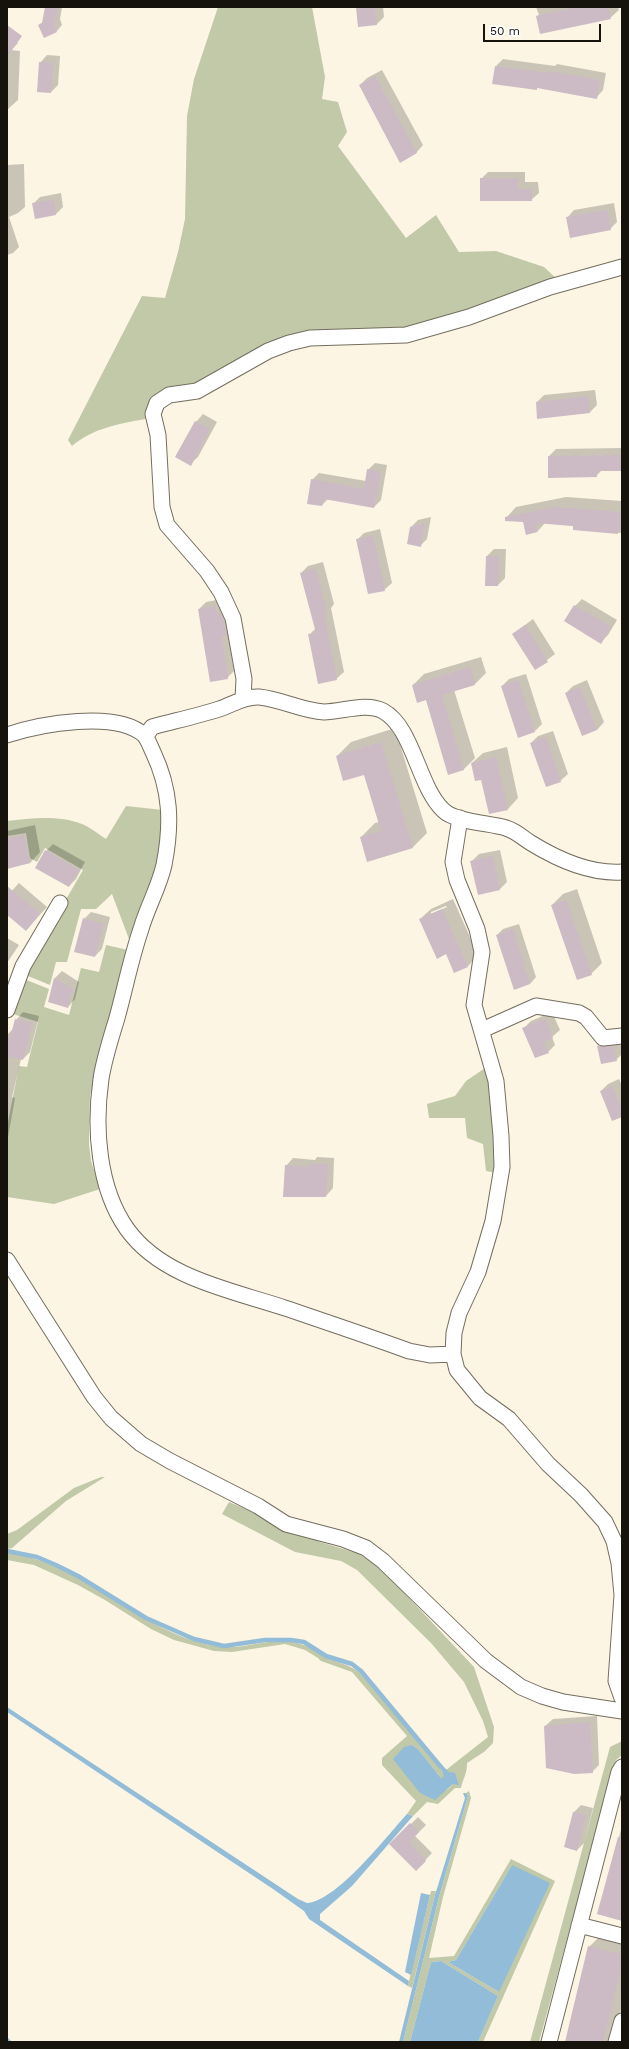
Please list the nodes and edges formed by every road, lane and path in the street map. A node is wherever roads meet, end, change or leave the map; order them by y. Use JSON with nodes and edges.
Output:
{"nodes":[{"id":1,"x":622,"y":267,"type":"edge"},
{"id":2,"x":243,"y":699,"type":"junction"},
{"id":3,"x":7,"y":735,"type":"edge"},
{"id":4,"x":146,"y":736,"type":"junction"},
{"id":5,"x":460,"y":818,"type":"junction"},
{"id":6,"x":622,"y":872,"type":"edge"},
{"id":7,"x":60,"y":903,"type":"dead end"},
{"id":8,"x":7,"y":1010,"type":"edge"},
{"id":9,"x":482,"y":1030,"type":"junction"},
{"id":10,"x":622,"y":1036,"type":"edge"},
{"id":11,"x":7,"y":1260,"type":"edge"},
{"id":12,"x":453,"y":1354,"type":"junction"},
{"id":13,"x":618,"y":1540,"type":"edge"},
{"id":14,"x":622,"y":1698,"type":"edge"},
{"id":15,"x":622,"y":1710,"type":"edge"},
{"id":16,"x":622,"y":1767,"type":"edge"},
{"id":17,"x":579,"y":1925,"type":"junction"},
{"id":18,"x":622,"y":1936,"type":"edge"},
{"id":19,"x":622,"y":2021,"type":"edge"},
{"id":20,"x":549,"y":2042,"type":"edge"},
{"id":21,"x":616,"y":2042,"type":"edge"}],
"edges":[{"from":1,"to":2,"type":"street"},
{"from":2,"to":4,"type":"street"},
{"from":2,"to":5,"type":"street"},
{"from":3,"to":4,"type":"street"},
{"from":4,"to":12,"type":"street"},
{"from":5,"to":6,"type":"street"},
{"from":5,"to":9,"type":"street"},
{"from":7,"to":8,"type":"street"},
{"from":9,"to":10,"type":"street"},
{"from":9,"to":12,"type":"street"},
{"from":11,"to":15,"type":"street"},
{"from":12,"to":13,"type":"street"},
{"from":13,"to":14,"type":"street"},
{"from":16,"to":17,"type":"street"},
{"from":17,"to":18,"type":"street"},
{"from":17,"to":20,"type":"street"},
{"from":19,"to":21,"type":"street"}]}
